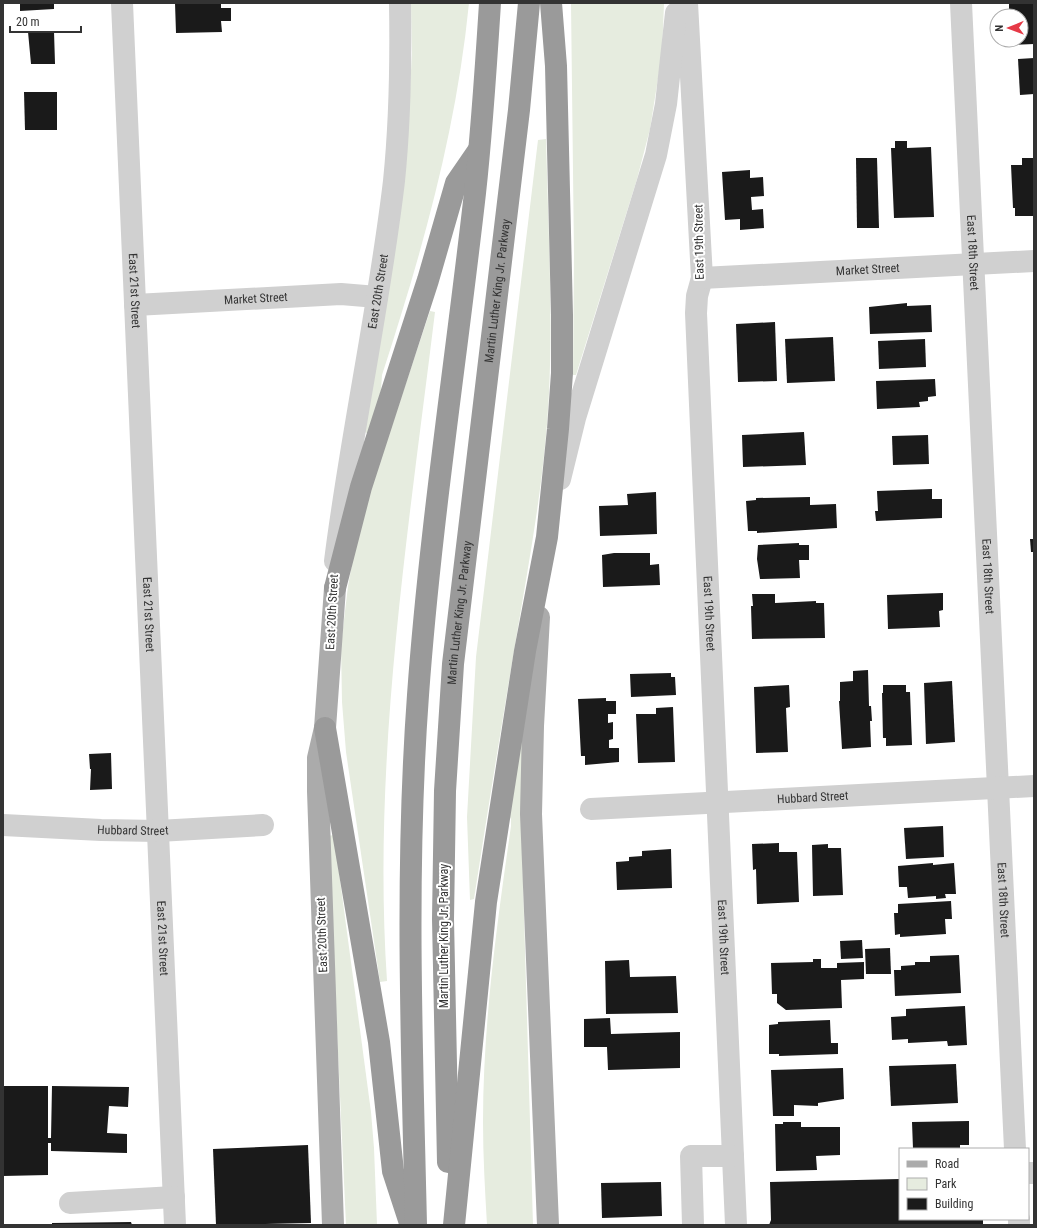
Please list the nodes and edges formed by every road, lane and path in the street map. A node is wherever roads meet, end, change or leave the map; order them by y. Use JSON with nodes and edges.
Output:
{"nodes":[{"id":1,"x":122,"y":3,"type":"edge"},
{"id":2,"x":400,"y":3,"type":"edge"},
{"id":3,"x":490,"y":3,"type":"edge"},
{"id":4,"x":529,"y":3,"type":"edge"},
{"id":5,"x":550,"y":3,"type":"edge"},
{"id":6,"x":676,"y":3,"type":"edge"},
{"id":7,"x":687,"y":3,"type":"edge"},
{"id":8,"x":961,"y":3,"type":"edge"},
{"id":9,"x":479,"y":148,"type":"junction"},
{"id":10,"x":1034,"y":261,"type":"edge"},
{"id":11,"x":973,"y":264,"type":"junction"},
{"id":12,"x":702,"y":278,"type":"junction"},
{"id":13,"x":376,"y":297,"type":"junction"},
{"id":14,"x":136,"y":305,"type":"junction"},
{"id":15,"x":547,"y":537,"type":"junction"},
{"id":16,"x":335,"y":588,"type":"junction"},
{"id":17,"x":325,"y":728,"type":"junction"},
{"id":18,"x":1034,"y":786,"type":"edge"},
{"id":19,"x":998,"y":788,"type":"junction"},
{"id":20,"x":717,"y":802,"type":"junction"},
{"id":21,"x":590,"y":809,"type":"dead end"},
{"id":22,"x":263,"y":824,"type":"dead end"},
{"id":23,"x":3,"y":825,"type":"edge"},
{"id":24,"x":158,"y":831,"type":"junction"},
{"id":25,"x":1015,"y":1148,"type":"edge"},
{"id":26,"x":733,"y":1156,"type":"junction"},
{"id":27,"x":174,"y":1197,"type":"junction"},
{"id":28,"x":70,"y":1203,"type":"dead end"},
{"id":29,"x":175,"y":1225,"type":"edge"},
{"id":30,"x":332,"y":1225,"type":"edge"},
{"id":31,"x":410,"y":1225,"type":"edge"},
{"id":32,"x":416,"y":1225,"type":"edge"},
{"id":33,"x":450,"y":1225,"type":"edge"},
{"id":34,"x":454,"y":1225,"type":"edge"},
{"id":35,"x":548,"y":1225,"type":"edge"},
{"id":36,"x":693,"y":1225,"type":"edge"},
{"id":37,"x":736,"y":1225,"type":"edge"}],
"edges":[{"from":1,"to":14,"type":"street","name":"East 21st Street"},
{"from":2,"to":13,"type":"street","name":"East 20th Street"},
{"from":3,"to":9,"type":"highway"},
{"from":4,"to":33,"type":"highway","name":"Martin Luther King Jr. Parkway"},
{"from":5,"to":15,"type":"highway"},
{"from":6,"to":15,"type":"street"},
{"from":7,"to":12,"type":"street","name":"East 19th Street"},
{"from":8,"to":11,"type":"street","name":"East 18th Street"},
{"from":9,"to":16,"type":"highway"},
{"from":9,"to":32,"type":"highway"},
{"from":10,"to":11,"type":"street","name":"Market Street"},
{"from":11,"to":12,"type":"street","name":"Market Street"},
{"from":11,"to":19,"type":"street","name":"East 18th Street"},
{"from":12,"to":20,"type":"street","name":"East 19th Street"},
{"from":13,"to":14,"type":"street","name":"Market Street"},
{"from":13,"to":16,"type":"street","name":"East 20th Street"},
{"from":14,"to":24,"type":"street","name":"East 21st Street"},
{"from":15,"to":34,"type":"highway"},
{"from":15,"to":35,"type":"main road"},
{"from":16,"to":17,"type":"main road","name":"East 20th Street"},
{"from":17,"to":30,"type":"main road","name":"East 20th Street"},
{"from":17,"to":31,"type":"highway"},
{"from":18,"to":19,"type":"street","name":"Hubbard Street"},
{"from":19,"to":20,"type":"street","name":"Hubbard Street"},
{"from":19,"to":25,"type":"street","name":"East 18th Street"},
{"from":20,"to":21,"type":"street","name":"Hubbard Street"},
{"from":20,"to":26,"type":"street","name":"East 19th Street"},
{"from":22,"to":24,"type":"street","name":"Hubbard Street"},
{"from":23,"to":24,"type":"street","name":"Hubbard Street"},
{"from":24,"to":27,"type":"street","name":"East 21st Street"},
{"from":26,"to":36,"type":"street"},
{"from":26,"to":37,"type":"street","name":"East 19th Street"},
{"from":27,"to":28,"type":"street"},
{"from":27,"to":29,"type":"street","name":"East 21st Street"}]}
